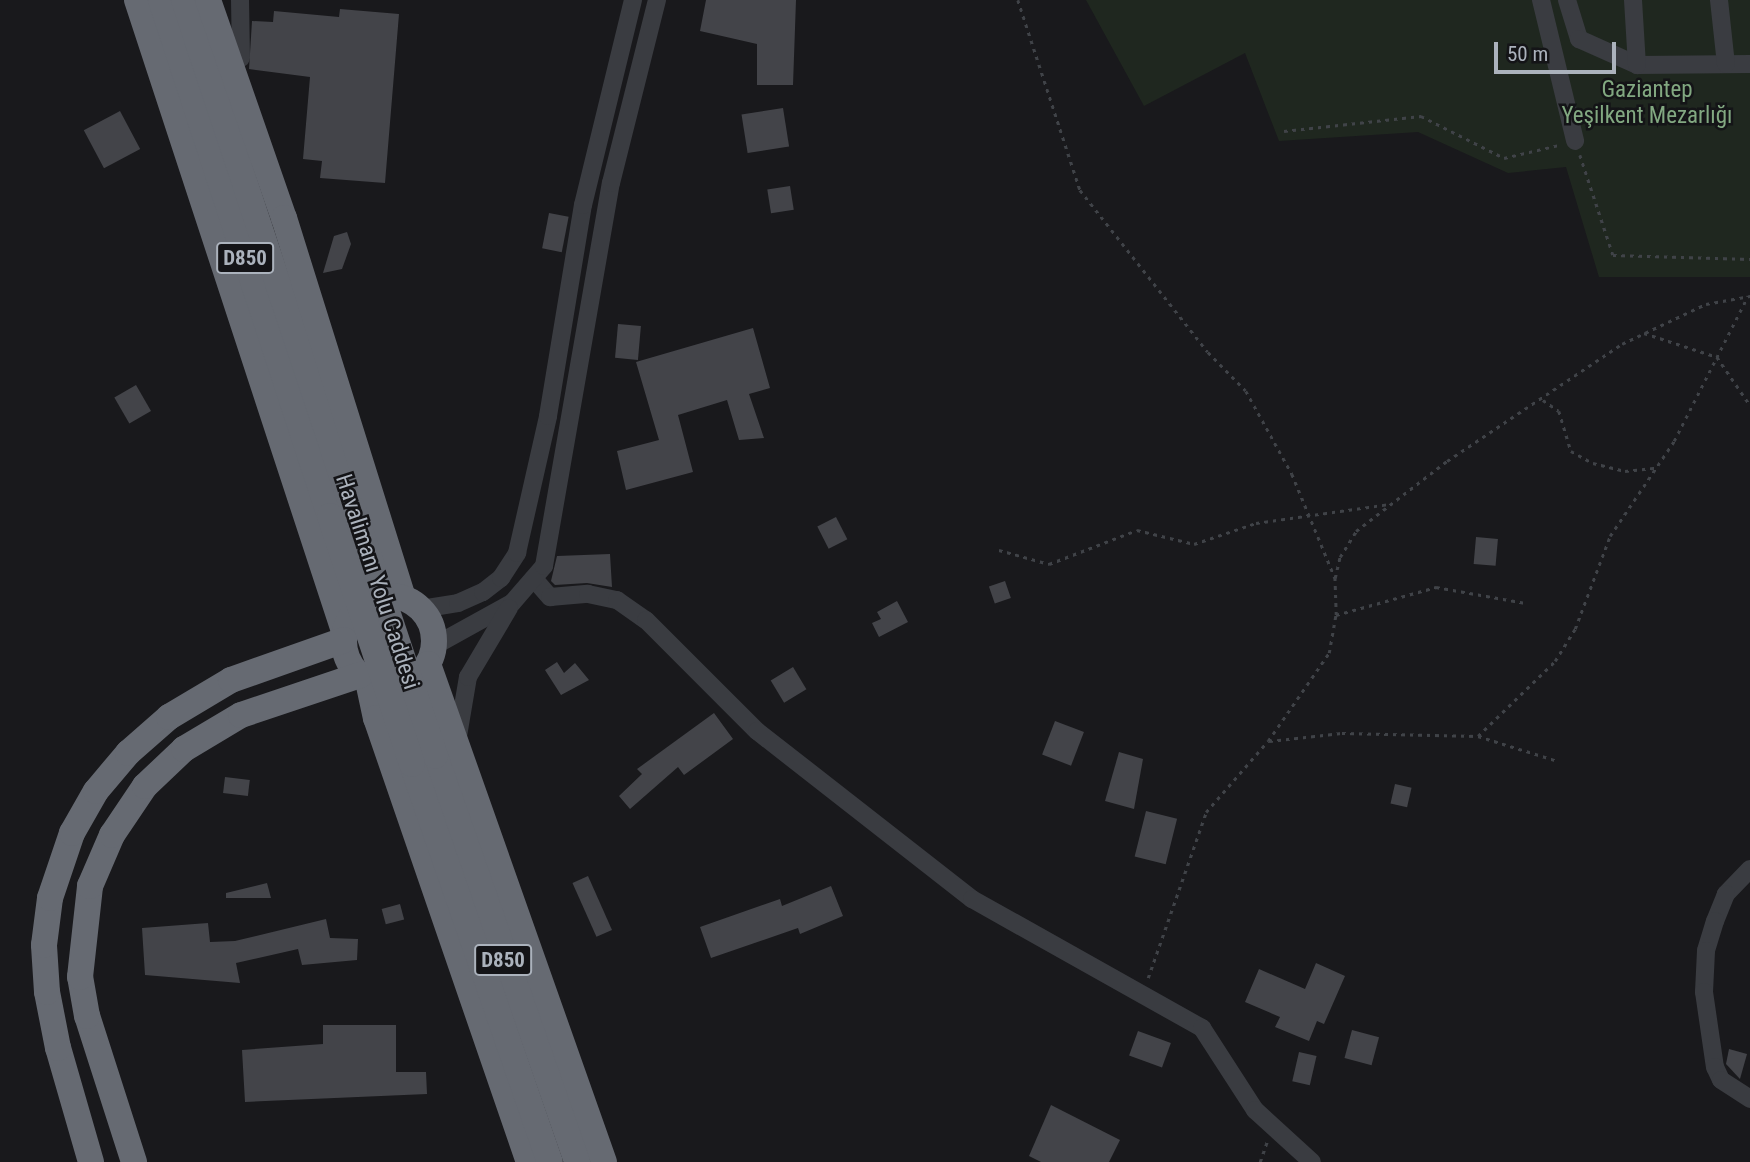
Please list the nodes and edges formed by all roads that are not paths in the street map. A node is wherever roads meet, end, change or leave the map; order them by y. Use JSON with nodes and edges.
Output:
{"nodes":[{"id":1,"x":137,"y":0,"type":"edge"},
{"id":2,"x":160,"y":0,"type":"edge"},
{"id":3,"x":184,"y":0,"type":"edge"},
{"id":4,"x":208,"y":0,"type":"edge"},
{"id":5,"x":240,"y":0,"type":"edge"},
{"id":6,"x":633,"y":0,"type":"edge"},
{"id":7,"x":657,"y":0,"type":"edge"},
{"id":8,"x":1541,"y":0,"type":"edge"},
{"id":9,"x":1567,"y":0,"type":"edge"},
{"id":10,"x":1633,"y":0,"type":"edge"},
{"id":11,"x":1719,"y":0,"type":"edge"},
{"id":12,"x":241,"y":58,"type":"dead end"},
{"id":13,"x":1726,"y":64,"type":"junction"},
{"id":14,"x":1750,"y":64,"type":"edge"},
{"id":15,"x":1637,"y":65,"type":"junction"},
{"id":16,"x":1575,"y":141,"type":"road end"},
{"id":17,"x":341,"y":512,"type":"junction"},
{"id":18,"x":535,"y":580,"type":"junction"},
{"id":19,"x":512,"y":603,"type":"junction"},
{"id":20,"x":412,"y":604,"type":"junction"},
{"id":21,"x":345,"y":637,"type":"junction"},
{"id":22,"x":431,"y":655,"type":"junction"},
{"id":23,"x":364,"y":678,"type":"junction"},
{"id":24,"x":461,"y":756,"type":"junction"},
{"id":25,"x":423,"y":760,"type":"junction"},
{"id":26,"x":1750,"y":869,"type":"edge"},
{"id":27,"x":1750,"y":1099,"type":"edge"},
{"id":28,"x":91,"y":1162,"type":"edge"},
{"id":29,"x":134,"y":1162,"type":"edge"},
{"id":30,"x":529,"y":1162,"type":"edge"},
{"id":31,"x":550,"y":1162,"type":"edge"},
{"id":32,"x":577,"y":1162,"type":"edge"},
{"id":33,"x":604,"y":1162,"type":"edge"},
{"id":34,"x":1312,"y":1162,"type":"edge"}],
"edges":[{"from":1,"to":21,"type":"highway"},
{"from":2,"to":17,"type":"highway","name":"Havalimanı Yolu Caddesi","number":"D850"},
{"from":3,"to":17,"type":"highway","name":"Havalimanı Yolu Caddesi","number":"D850"},
{"from":4,"to":20,"type":"highway"},
{"from":5,"to":12,"type":"street"},
{"from":6,"to":20,"type":"street"},
{"from":7,"to":18,"type":"street"},
{"from":8,"to":16,"type":"street"},
{"from":9,"to":15,"type":"street"},
{"from":10,"to":15,"type":"street"},
{"from":11,"to":13,"type":"street"},
{"from":13,"to":14,"type":"street"},
{"from":13,"to":15,"type":"street"},
{"from":17,"to":25,"type":"highway","name":"Havalimanı Yolu Caddesi","number":"D850","bridge":true},
{"from":18,"to":19,"type":"street"},
{"from":18,"to":34,"type":"street"},
{"from":19,"to":22,"type":"street"},
{"from":19,"to":24,"type":"street"},
{"from":20,"to":21,"type":"highway"},
{"from":20,"to":22,"type":"highway"},
{"from":21,"to":23,"type":"highway"},
{"from":21,"to":28,"type":"highway"},
{"from":22,"to":23,"type":"highway"},
{"from":22,"to":24,"type":"highway"},
{"from":23,"to":29,"type":"highway"},
{"from":23,"to":30,"type":"highway"},
{"from":24,"to":33,"type":"highway"},
{"from":25,"to":31,"type":"highway","name":"Havalimanı Yolu Caddesi","number":"D850"},
{"from":25,"to":32,"type":"highway","name":"Havalimanı Yolu Caddesi","number":"D850"},
{"from":26,"to":27,"type":"street"}]}
